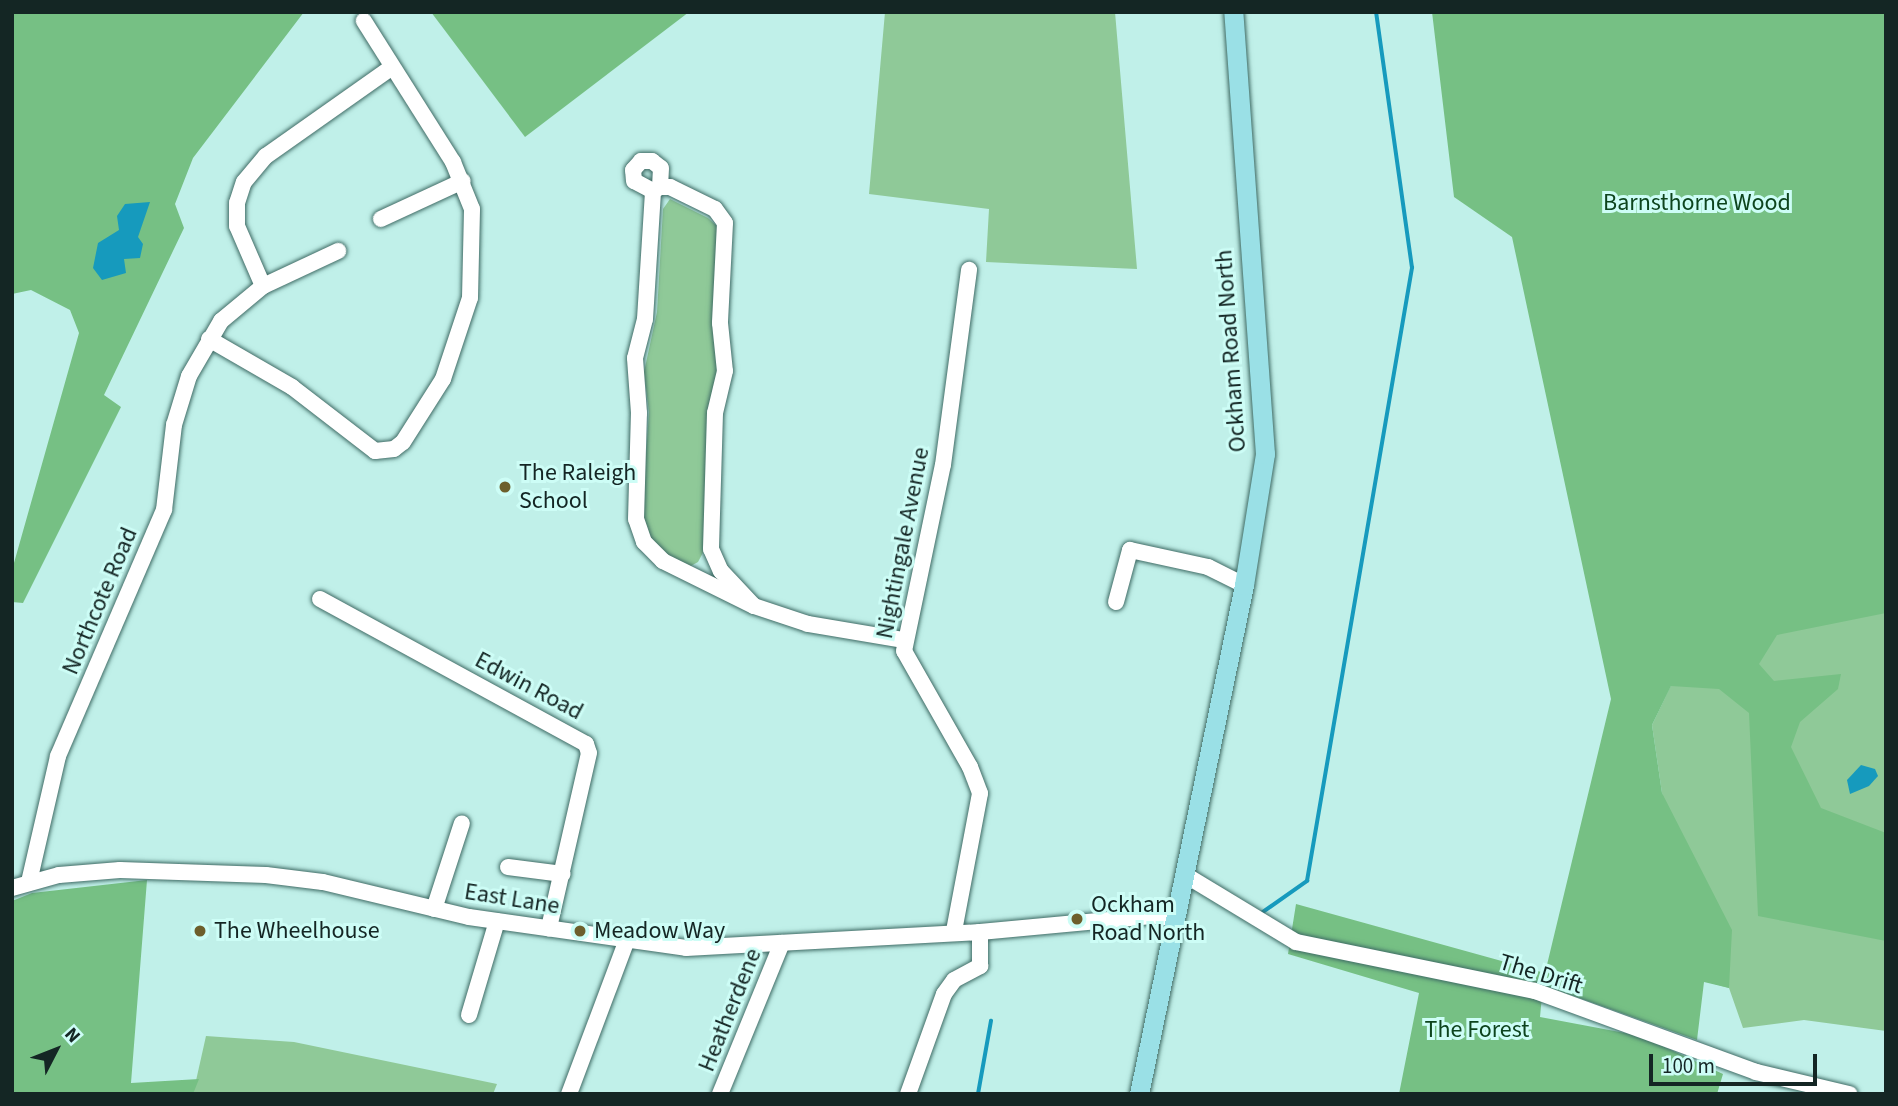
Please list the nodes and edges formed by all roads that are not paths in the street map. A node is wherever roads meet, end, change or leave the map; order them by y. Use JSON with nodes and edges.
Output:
{"nodes":[{"id":1,"x":1233,"y":12,"type":"edge"},
{"id":2,"x":364,"y":21,"type":"dead end"},
{"id":3,"x":392,"y":67,"type":"junction"},
{"id":4,"x":463,"y":181,"type":"junction"},
{"id":5,"x":381,"y":219,"type":"dead end"},
{"id":6,"x":338,"y":251,"type":"dead end"},
{"id":7,"x":969,"y":270,"type":"dead end"},
{"id":8,"x":263,"y":286,"type":"junction"},
{"id":9,"x":209,"y":339,"type":"junction"},
{"id":10,"x":711,"y":549,"type":"junction"},
{"id":11,"x":687,"y":573,"type":"junction"},
{"id":12,"x":1244,"y":585,"type":"junction"},
{"id":13,"x":320,"y":599,"type":"dead end"},
{"id":14,"x":1116,"y":602,"type":"dead end"},
{"id":15,"x":754,"y":606,"type":"junction"},
{"id":16,"x":904,"y":640,"type":"junction"},
{"id":17,"x":462,"y":823,"type":"dead end"},
{"id":18,"x":508,"y":867,"type":"dead end"},
{"id":19,"x":563,"y":874,"type":"junction"},
{"id":20,"x":1187,"y":876,"type":"junction"},
{"id":21,"x":29,"y":882,"type":"junction"},
{"id":22,"x":12,"y":888,"type":"edge"},
{"id":23,"x":434,"y":909,"type":"junction"},
{"id":24,"x":1177,"y":919,"type":"junction"},
{"id":25,"x":497,"y":921,"type":"junction"},
{"id":26,"x":549,"y":928,"type":"junction"},
{"id":27,"x":954,"y":931,"type":"junction"},
{"id":28,"x":980,"y":932,"type":"junction"},
{"id":29,"x":627,"y":940,"type":"junction"},
{"id":30,"x":782,"y":943,"type":"junction"},
{"id":31,"x":469,"y":1015,"type":"dead end"},
{"id":32,"x":569,"y":1094,"type":"edge"},
{"id":33,"x":720,"y":1094,"type":"edge"},
{"id":34,"x":908,"y":1094,"type":"edge"},
{"id":35,"x":1139,"y":1094,"type":"edge"},
{"id":36,"x":1849,"y":1094,"type":"edge"}],
"edges":[{"from":1,"to":12,"type":"main road","name":"Ockham Road North"},
{"from":2,"to":3,"type":"street"},
{"from":3,"to":4,"type":"street"},
{"from":3,"to":8,"type":"street"},
{"from":4,"to":5,"type":"street"},
{"from":4,"to":9,"type":"street"},
{"from":6,"to":8,"type":"street","name":"Northcote Road"},
{"from":7,"to":16,"type":"street","name":"Nightingale Avenue"},
{"from":8,"to":9,"type":"street","name":"Northcote Road"},
{"from":9,"to":21,"type":"street","name":"Northcote Road"},
{"from":10,"to":11,"type":"street"},
{"from":10,"to":11,"type":"street"},
{"from":10,"to":15,"type":"street"},
{"from":11,"to":15,"type":"street"},
{"from":12,"to":14,"type":"street"},
{"from":12,"to":20,"type":"main road","name":"Ockham Road North"},
{"from":13,"to":19,"type":"street","name":"Edwin Road"},
{"from":15,"to":16,"type":"street"},
{"from":16,"to":27,"type":"street","name":"Nightingale Avenue"},
{"from":17,"to":23,"type":"street"},
{"from":18,"to":19,"type":"street"},
{"from":19,"to":26,"type":"street","name":"Edwin Road"},
{"from":20,"to":24,"type":"main road","name":"Ockham Road North"},
{"from":20,"to":36,"type":"street","name":"The Drift"},
{"from":21,"to":22,"type":"street","name":"East Lane"},
{"from":21,"to":23,"type":"street","name":"East Lane"},
{"from":23,"to":25,"type":"street","name":"East Lane"},
{"from":24,"to":28,"type":"street","name":"East Lane"},
{"from":24,"to":35,"type":"main road","name":"Ockham Road North"},
{"from":25,"to":26,"type":"street","name":"East Lane"},
{"from":25,"to":31,"type":"street"},
{"from":26,"to":29,"type":"street","name":"East Lane"},
{"from":27,"to":28,"type":"street","name":"East Lane"},
{"from":27,"to":30,"type":"street","name":"East Lane"},
{"from":28,"to":34,"type":"street"},
{"from":29,"to":30,"type":"street","name":"East Lane"},
{"from":29,"to":32,"type":"street"},
{"from":30,"to":33,"type":"street","name":"Heatherdene"}]}
